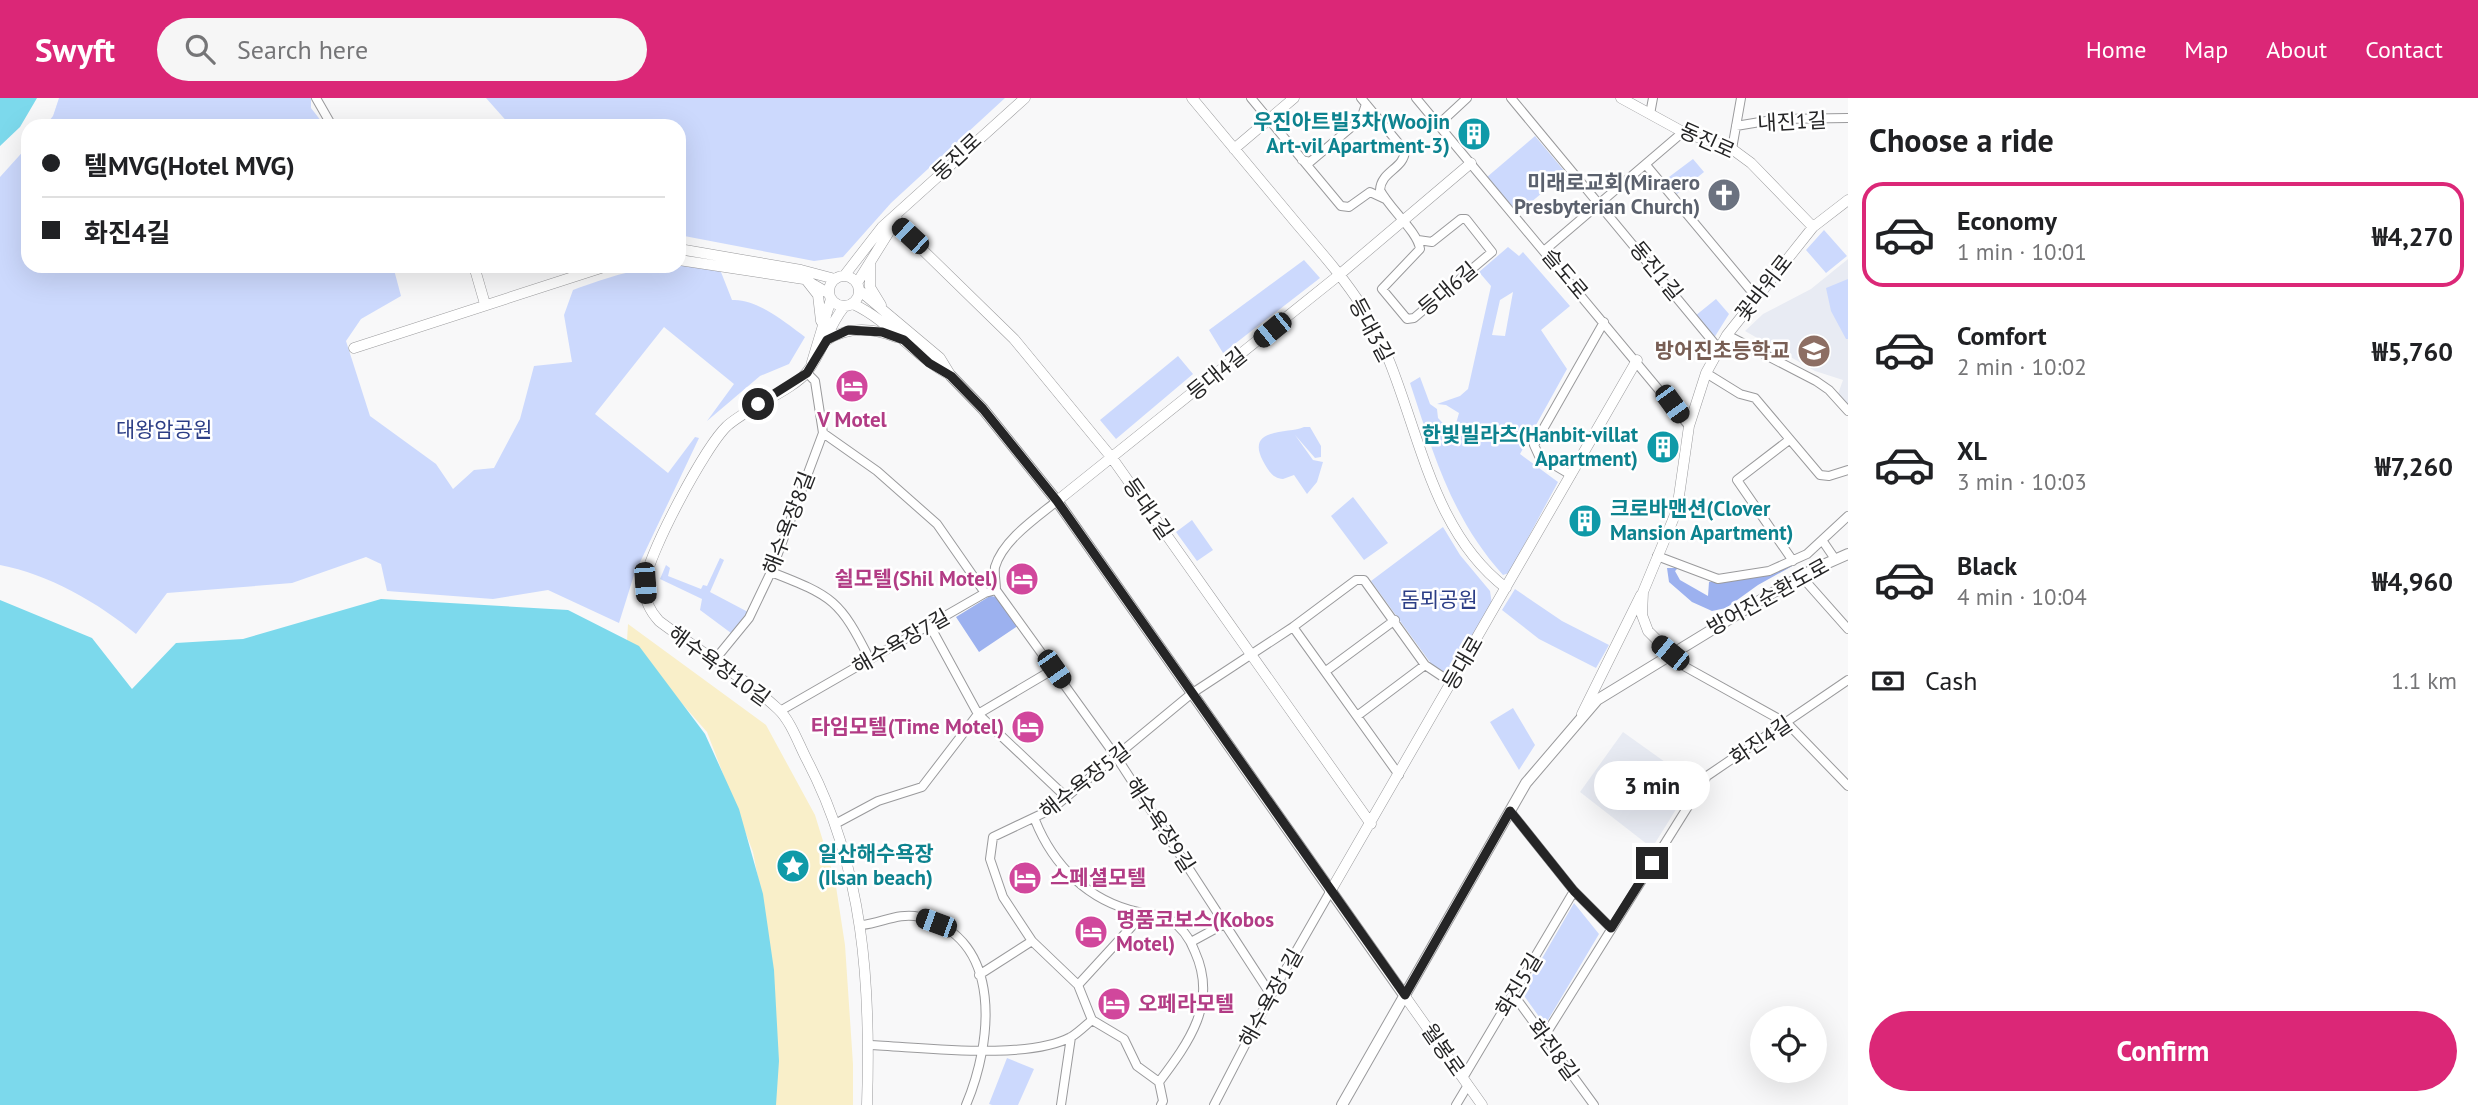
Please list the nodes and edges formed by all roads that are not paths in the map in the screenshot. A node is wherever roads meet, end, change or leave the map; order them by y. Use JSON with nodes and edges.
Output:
{"nodes":[{"id":1,"x":316,"y":98,"type":"edge"},
{"id":2,"x":1025,"y":98,"type":"edge"},
{"id":3,"x":1192,"y":98,"type":"edge"},
{"id":4,"x":1251,"y":98,"type":"edge"},
{"id":5,"x":1294,"y":98,"type":"edge"},
{"id":6,"x":1416,"y":98,"type":"edge"},
{"id":7,"x":1467,"y":98,"type":"edge"},
{"id":8,"x":1511,"y":98,"type":"edge"},
{"id":9,"x":1621,"y":98,"type":"edge"},
{"id":10,"x":1653,"y":98,"type":"edge"},
{"id":11,"x":1741,"y":98,"type":"edge"},
{"id":12,"x":1363,"y":101,"type":"edge"},
{"id":13,"x":1650,"y":114,"type":"junction"},
{"id":14,"x":1848,"y":118,"type":"edge"},
{"id":15,"x":328,"y":119,"type":"edge"},
{"id":16,"x":1269,"y":120,"type":"junction"},
{"id":17,"x":1439,"y":124,"type":"junction"},
{"id":18,"x":1736,"y":125,"type":"junction"},
{"id":19,"x":1684,"y":132,"type":"junction"},
{"id":20,"x":1234,"y":149,"type":"junction"},
{"id":21,"x":1732,"y":149,"type":"junction"},
{"id":22,"x":1302,"y":160,"type":"junction"},
{"id":23,"x":1471,"y":163,"type":"junction"},
{"id":24,"x":1646,"y":165,"type":"junction"},
{"id":25,"x":1385,"y":199,"type":"junction"},
{"id":26,"x":1848,"y":200,"type":"edge"},
{"id":27,"x":1601,"y":204,"type":"junction"},
{"id":28,"x":896,"y":219,"type":"junction"},
{"id":29,"x":1402,"y":222,"type":"junction"},
{"id":30,"x":1813,"y":227,"type":"junction"},
{"id":31,"x":1418,"y":240,"type":"junction"},
{"id":32,"x":686,"y":249,"type":"edge"},
{"id":33,"x":1545,"y":250,"type":"junction"},
{"id":34,"x":872,"y":256,"type":"junction"},
{"id":35,"x":686,"y":261,"type":"edge"},
{"id":36,"x":476,"y":273,"type":"edge"},
{"id":37,"x":585,"y":273,"type":"edge"},
{"id":38,"x":1339,"y":275,"type":"junction"},
{"id":39,"x":840,"y":277,"type":"junction"},
{"id":40,"x":804,"y":279,"type":"junction"},
{"id":41,"x":858,"y":287,"type":"junction"},
{"id":42,"x":830,"y":296,"type":"junction"},
{"id":43,"x":1757,"y":298,"type":"junction"},
{"id":44,"x":485,"y":304,"type":"junction"},
{"id":45,"x":848,"y":305,"type":"junction"},
{"id":46,"x":882,"y":307,"type":"junction"},
{"id":47,"x":1604,"y":321,"type":"junction"},
{"id":48,"x":1727,"y":335,"type":"junction"},
{"id":49,"x":824,"y":336,"type":"junction"},
{"id":50,"x":904,"y":340,"type":"junction"},
{"id":51,"x":354,"y":348,"type":"dead end"},
{"id":52,"x":1719,"y":349,"type":"junction"},
{"id":53,"x":1637,"y":360,"type":"junction"},
{"id":54,"x":807,"y":373,"type":"junction"},
{"id":55,"x":1706,"y":373,"type":"junction"},
{"id":56,"x":951,"y":376,"type":"junction"},
{"id":57,"x":1848,"y":411,"type":"edge"},
{"id":58,"x":1689,"y":426,"type":"junction"},
{"id":59,"x":823,"y":433,"type":"junction"},
{"id":60,"x":1789,"y":440,"type":"junction"},
{"id":61,"x":1112,"y":458,"type":"junction"},
{"id":62,"x":1848,"y":470,"type":"edge"},
{"id":63,"x":1571,"y":475,"type":"junction"},
{"id":64,"x":1057,"y":501,"type":"junction"},
{"id":65,"x":1848,"y":516,"type":"edge"},
{"id":66,"x":1822,"y":540,"type":"junction"},
{"id":67,"x":1848,"y":554,"type":"edge"},
{"id":68,"x":1657,"y":555,"type":"junction"},
{"id":69,"x":1835,"y":559,"type":"junction"},
{"id":70,"x":1793,"y":561,"type":"junction"},
{"id":71,"x":771,"y":572,"type":"junction"},
{"id":72,"x":1801,"y":576,"type":"junction"},
{"id":73,"x":1506,"y":588,"type":"junction"},
{"id":74,"x":996,"y":590,"type":"junction"},
{"id":75,"x":1643,"y":592,"type":"junction"},
{"id":76,"x":985,"y":593,"type":"junction"},
{"id":77,"x":1395,"y":620,"type":"junction"},
{"id":78,"x":930,"y":626,"type":"junction"},
{"id":79,"x":1293,"y":627,"type":"junction"},
{"id":80,"x":1848,"y":629,"type":"edge"},
{"id":81,"x":1670,"y":653,"type":"junction"},
{"id":82,"x":1250,"y":654,"type":"junction"},
{"id":83,"x":870,"y":660,"type":"junction"},
{"id":84,"x":713,"y":662,"type":"junction"},
{"id":85,"x":1425,"y":665,"type":"junction"},
{"id":86,"x":1054,"y":669,"type":"junction"},
{"id":87,"x":1326,"y":671,"type":"junction"},
{"id":88,"x":1848,"y":680,"type":"edge"},
{"id":89,"x":1452,"y":683,"type":"junction"},
{"id":90,"x":1191,"y":694,"type":"junction"},
{"id":91,"x":780,"y":711,"type":"junction"},
{"id":92,"x":978,"y":714,"type":"junction"},
{"id":93,"x":1357,"y":716,"type":"junction"},
{"id":94,"x":1578,"y":722,"type":"junction"},
{"id":95,"x":1788,"y":723,"type":"junction"},
{"id":96,"x":1117,"y":758,"type":"junction"},
{"id":97,"x":1399,"y":775,"type":"junction"},
{"id":98,"x":1848,"y":786,"type":"edge"},
{"id":99,"x":1068,"y":798,"type":"junction"},
{"id":100,"x":1510,"y":811,"type":"junction"},
{"id":101,"x":1035,"y":820,"type":"junction"},
{"id":102,"x":837,"y":823,"type":"junction"},
{"id":103,"x":1371,"y":824,"type":"junction"},
{"id":104,"x":1574,"y":891,"type":"junction"},
{"id":105,"x":1330,"y":892,"type":"junction"},
{"id":106,"x":1144,"y":913,"type":"junction"},
{"id":107,"x":1224,"y":924,"type":"junction"},
{"id":108,"x":862,"y":925,"type":"junction"},
{"id":109,"x":1611,"y":928,"type":"junction"},
{"id":110,"x":1032,"y":941,"type":"junction"},
{"id":111,"x":1191,"y":942,"type":"junction"},
{"id":112,"x":979,"y":975,"type":"junction"},
{"id":113,"x":1078,"y":985,"type":"junction"},
{"id":114,"x":1270,"y":995,"type":"junction"},
{"id":115,"x":1405,"y":995,"type":"junction"},
{"id":116,"x":1513,"y":995,"type":"junction"},
{"id":117,"x":1092,"y":1020,"type":"junction"},
{"id":118,"x":1071,"y":1037,"type":"junction"},
{"id":119,"x":1544,"y":1037,"type":"junction"},
{"id":120,"x":869,"y":1045,"type":"junction"},
{"id":121,"x":985,"y":1050,"type":"junction"},
{"id":122,"x":1159,"y":1082,"type":"junction"},
{"id":123,"x":1466,"y":1082,"type":"junction"},
{"id":124,"x":1165,"y":1104,"type":"edge"},
{"id":125,"x":867,"y":1105,"type":"edge"},
{"id":126,"x":966,"y":1105,"type":"edge"},
{"id":127,"x":1061,"y":1105,"type":"edge"},
{"id":128,"x":1214,"y":1105,"type":"edge"},
{"id":129,"x":1342,"y":1105,"type":"edge"},
{"id":130,"x":1456,"y":1105,"type":"edge"},
{"id":131,"x":1482,"y":1105,"type":"edge"},
{"id":132,"x":1594,"y":1105,"type":"edge"}],
"edges":[{"from":1,"to":15,"type":"street"},
{"from":2,"to":28,"type":"street","name":"동진로"},
{"from":3,"to":20,"type":"street","name":"등대3길"},
{"from":4,"to":16,"type":"street"},
{"from":5,"to":16,"type":"street"},
{"from":6,"to":17,"type":"street","name":"슬도로"},
{"from":7,"to":17,"type":"street"},
{"from":8,"to":27,"type":"street","name":"동진1길"},
{"from":9,"to":13,"type":"street","name":"동진로"},
{"from":10,"to":13,"type":"street"},
{"from":11,"to":18,"type":"street"},
{"from":12,"to":22,"type":"street"},
{"from":12,"to":25,"type":"street"},
{"from":13,"to":19,"type":"street","name":"동진로"},
{"from":14,"to":18,"type":"street","name":"내진1길"},
{"from":16,"to":20,"type":"street"},
{"from":16,"to":22,"type":"street"},
{"from":17,"to":23,"type":"street","name":"슬도로"},
{"from":18,"to":21,"type":"street"},
{"from":19,"to":21,"type":"street","name":"동진로"},
{"from":19,"to":24,"type":"street"},
{"from":20,"to":38,"type":"street","name":"등대3길"},
{"from":21,"to":30,"type":"street","name":"동진로"},
{"from":22,"to":25,"type":"street"},
{"from":23,"to":29,"type":"street","name":"등대4길"},
{"from":23,"to":33,"type":"street","name":"슬도로"},
{"from":24,"to":27,"type":"street"},
{"from":24,"to":43,"type":"street"},
{"from":25,"to":29,"type":"street"},
{"from":26,"to":30,"type":"street","name":"꽃바위로"},
{"from":27,"to":33,"type":"street"},
{"from":27,"to":52,"type":"street","name":"동진1길"},
{"from":28,"to":34,"type":"street"},
{"from":28,"to":39,"type":"street"},
{"from":28,"to":61,"type":"street","name":"등대1길"},
{"from":29,"to":31,"type":"street"},
{"from":29,"to":38,"type":"street","name":"등대4길"},
{"from":30,"to":43,"type":"street","name":"꽃바위로"},
{"from":31,"to":31,"type":"street","name":"등대6길"},
{"from":32,"to":39,"type":"street"},
{"from":33,"to":47,"type":"street","name":"슬도로"},
{"from":34,"to":41,"type":"street"},
{"from":34,"to":46,"type":"street"},
{"from":35,"to":40,"type":"street"},
{"from":36,"to":44,"type":"street"},
{"from":37,"to":44,"type":"street"},
{"from":38,"to":61,"type":"street","name":"등대4길"},
{"from":38,"to":73,"type":"street","name":"등대3길"},
{"from":39,"to":41,"type":"street"},
{"from":39,"to":42,"type":"street"},
{"from":40,"to":42,"type":"street"},
{"from":40,"to":49,"type":"street"},
{"from":41,"to":45,"type":"street"},
{"from":41,"to":46,"type":"street"},
{"from":42,"to":45,"type":"street"},
{"from":42,"to":49,"type":"street"},
{"from":43,"to":48,"type":"street","name":"꽃바위로"},
{"from":44,"to":51,"type":"street"},
{"from":45,"to":49,"type":"street"},
{"from":45,"to":50,"type":"street"},
{"from":46,"to":56,"type":"street"},
{"from":47,"to":53,"type":"street","name":"슬도로"},
{"from":47,"to":63,"type":"street"},
{"from":48,"to":52,"type":"street","name":"꽃바위로"},
{"from":48,"to":57,"type":"street"},
{"from":49,"to":50,"type":"street"},
{"from":49,"to":54,"type":"street"},
{"from":50,"to":56,"type":"street"},
{"from":52,"to":55,"type":"street","name":"꽃바위로"},
{"from":53,"to":58,"type":"street","name":"슬도로"},
{"from":53,"to":63,"type":"street","name":"등대로"},
{"from":54,"to":59,"type":"street","name":"해수욕장8길"},
{"from":54,"to":84,"type":"street","name":"해수욕장10길"},
{"from":55,"to":58,"type":"street","name":"꽃바위로"},
{"from":55,"to":60,"type":"street"},
{"from":56,"to":64,"type":"main road"},
{"from":58,"to":68,"type":"street","name":"꽃바위로"},
{"from":59,"to":71,"type":"street","name":"해수욕장8길"},
{"from":59,"to":76,"type":"street"},
{"from":60,"to":62,"type":"street"},
{"from":60,"to":70,"type":"street"},
{"from":61,"to":64,"type":"street","name":"등대4길"},
{"from":61,"to":82,"type":"street","name":"등대1길"},
{"from":63,"to":73,"type":"street","name":"등대로"},
{"from":64,"to":74,"type":"street"},
{"from":64,"to":90,"type":"main road"},
{"from":65,"to":66,"type":"street"},
{"from":66,"to":69,"type":"street"},
{"from":66,"to":70,"type":"street"},
{"from":67,"to":69,"type":"main road","name":"방어진순환도로"},
{"from":68,"to":70,"type":"street"},
{"from":68,"to":75,"type":"street","name":"꽃바위로"},
{"from":69,"to":72,"type":"main road","name":"방어진순환도로"},
{"from":71,"to":83,"type":"street"},
{"from":71,"to":84,"type":"street","name":"해수욕장8길"},
{"from":72,"to":80,"type":"street"},
{"from":72,"to":81,"type":"main road","name":"방어진순환도로"},
{"from":73,"to":89,"type":"street","name":"등대로"},
{"from":74,"to":76,"type":"street","name":"해수욕장7길"},
{"from":74,"to":86,"type":"street","name":"해수욕장9길"},
{"from":75,"to":81,"type":"street","name":"꽃바위로"},
{"from":75,"to":94,"type":"street","name":"꽃바위로"},
{"from":76,"to":78,"type":"street","name":"해수욕장7길"},
{"from":77,"to":79,"type":"street","name":"해수욕장5길"},
{"from":77,"to":85,"type":"street"},
{"from":77,"to":87,"type":"street"},
{"from":78,"to":83,"type":"street","name":"해수욕장7길"},
{"from":78,"to":92,"type":"street"},
{"from":79,"to":82,"type":"street","name":"해수욕장5길"},
{"from":79,"to":87,"type":"street"},
{"from":81,"to":94,"type":"main road","name":"방어진순환도로"},
{"from":81,"to":95,"type":"street"},
{"from":82,"to":90,"type":"street","name":"해수욕장5길"},
{"from":82,"to":103,"type":"street","name":"등대1길"},
{"from":83,"to":91,"type":"street","name":"해수욕장7길"},
{"from":84,"to":91,"type":"street","name":"해수욕장10길"},
{"from":85,"to":89,"type":"street"},
{"from":85,"to":93,"type":"street"},
{"from":86,"to":92,"type":"street"},
{"from":86,"to":96,"type":"street","name":"해수욕장9길"},
{"from":87,"to":93,"type":"street"},
{"from":88,"to":95,"type":"street","name":"화진4길"},
{"from":89,"to":97,"type":"street","name":"등대로"},
{"from":90,"to":96,"type":"street","name":"해수욕장5길"},
{"from":90,"to":105,"type":"main road"},
{"from":91,"to":102,"type":"street","name":"해수욕장10길"},
{"from":92,"to":99,"type":"street"},
{"from":92,"to":102,"type":"street"},
{"from":93,"to":97,"type":"street"},
{"from":94,"to":100,"type":"main road","name":"방어진순환도로"},
{"from":95,"to":98,"type":"street"},
{"from":95,"to":109,"type":"street","name":"화진4길"},
{"from":96,"to":99,"type":"street","name":"해수욕장5길"},
{"from":96,"to":107,"type":"street","name":"해수욕장9길"},
{"from":97,"to":103,"type":"street","name":"등대로"},
{"from":99,"to":101,"type":"street","name":"해수욕장5길"},
{"from":100,"to":104,"type":"street"},
{"from":100,"to":115,"type":"main road","name":"방어진순환도로"},
{"from":101,"to":106,"type":"street"},
{"from":101,"to":110,"type":"street","name":"해수욕장5길"},
{"from":102,"to":108,"type":"street","name":"해수욕장10길"},
{"from":103,"to":105,"type":"street","name":"등대로"},
{"from":104,"to":109,"type":"street"},
{"from":104,"to":116,"type":"street","name":"화진5길"},
{"from":105,"to":114,"type":"street","name":"해수욕장1길"},
{"from":105,"to":115,"type":"main road"},
{"from":106,"to":111,"type":"street"},
{"from":106,"to":113,"type":"street"},
{"from":107,"to":111,"type":"street"},
{"from":107,"to":114,"type":"street","name":"해수욕장9길"},
{"from":108,"to":112,"type":"street"},
{"from":108,"to":120,"type":"street","name":"해수욕장10길"},
{"from":109,"to":119,"type":"street","name":"화진4길"},
{"from":110,"to":112,"type":"street"},
{"from":110,"to":113,"type":"street","name":"해수욕장5길"},
{"from":111,"to":122,"type":"street"},
{"from":112,"to":121,"type":"street"},
{"from":113,"to":117,"type":"street","name":"해수욕장5길"},
{"from":114,"to":128,"type":"street","name":"해수욕장1길"},
{"from":115,"to":123,"type":"street","name":"월봉로"},
{"from":115,"to":129,"type":"main road","name":"방어진순환도로"},
{"from":116,"to":119,"type":"street","name":"화진8길"},
{"from":116,"to":123,"type":"street","name":"화진5길"},
{"from":117,"to":118,"type":"street"},
{"from":117,"to":122,"type":"street"},
{"from":118,"to":121,"type":"street"},
{"from":118,"to":127,"type":"street"},
{"from":119,"to":132,"type":"street","name":"화진8길"},
{"from":120,"to":121,"type":"street"},
{"from":120,"to":125,"type":"street","name":"해수욕장10길"},
{"from":121,"to":126,"type":"street"},
{"from":122,"to":124,"type":"street"},
{"from":123,"to":130,"type":"street","name":"화진5길"},
{"from":123,"to":131,"type":"street","name":"월봉로"}]}
